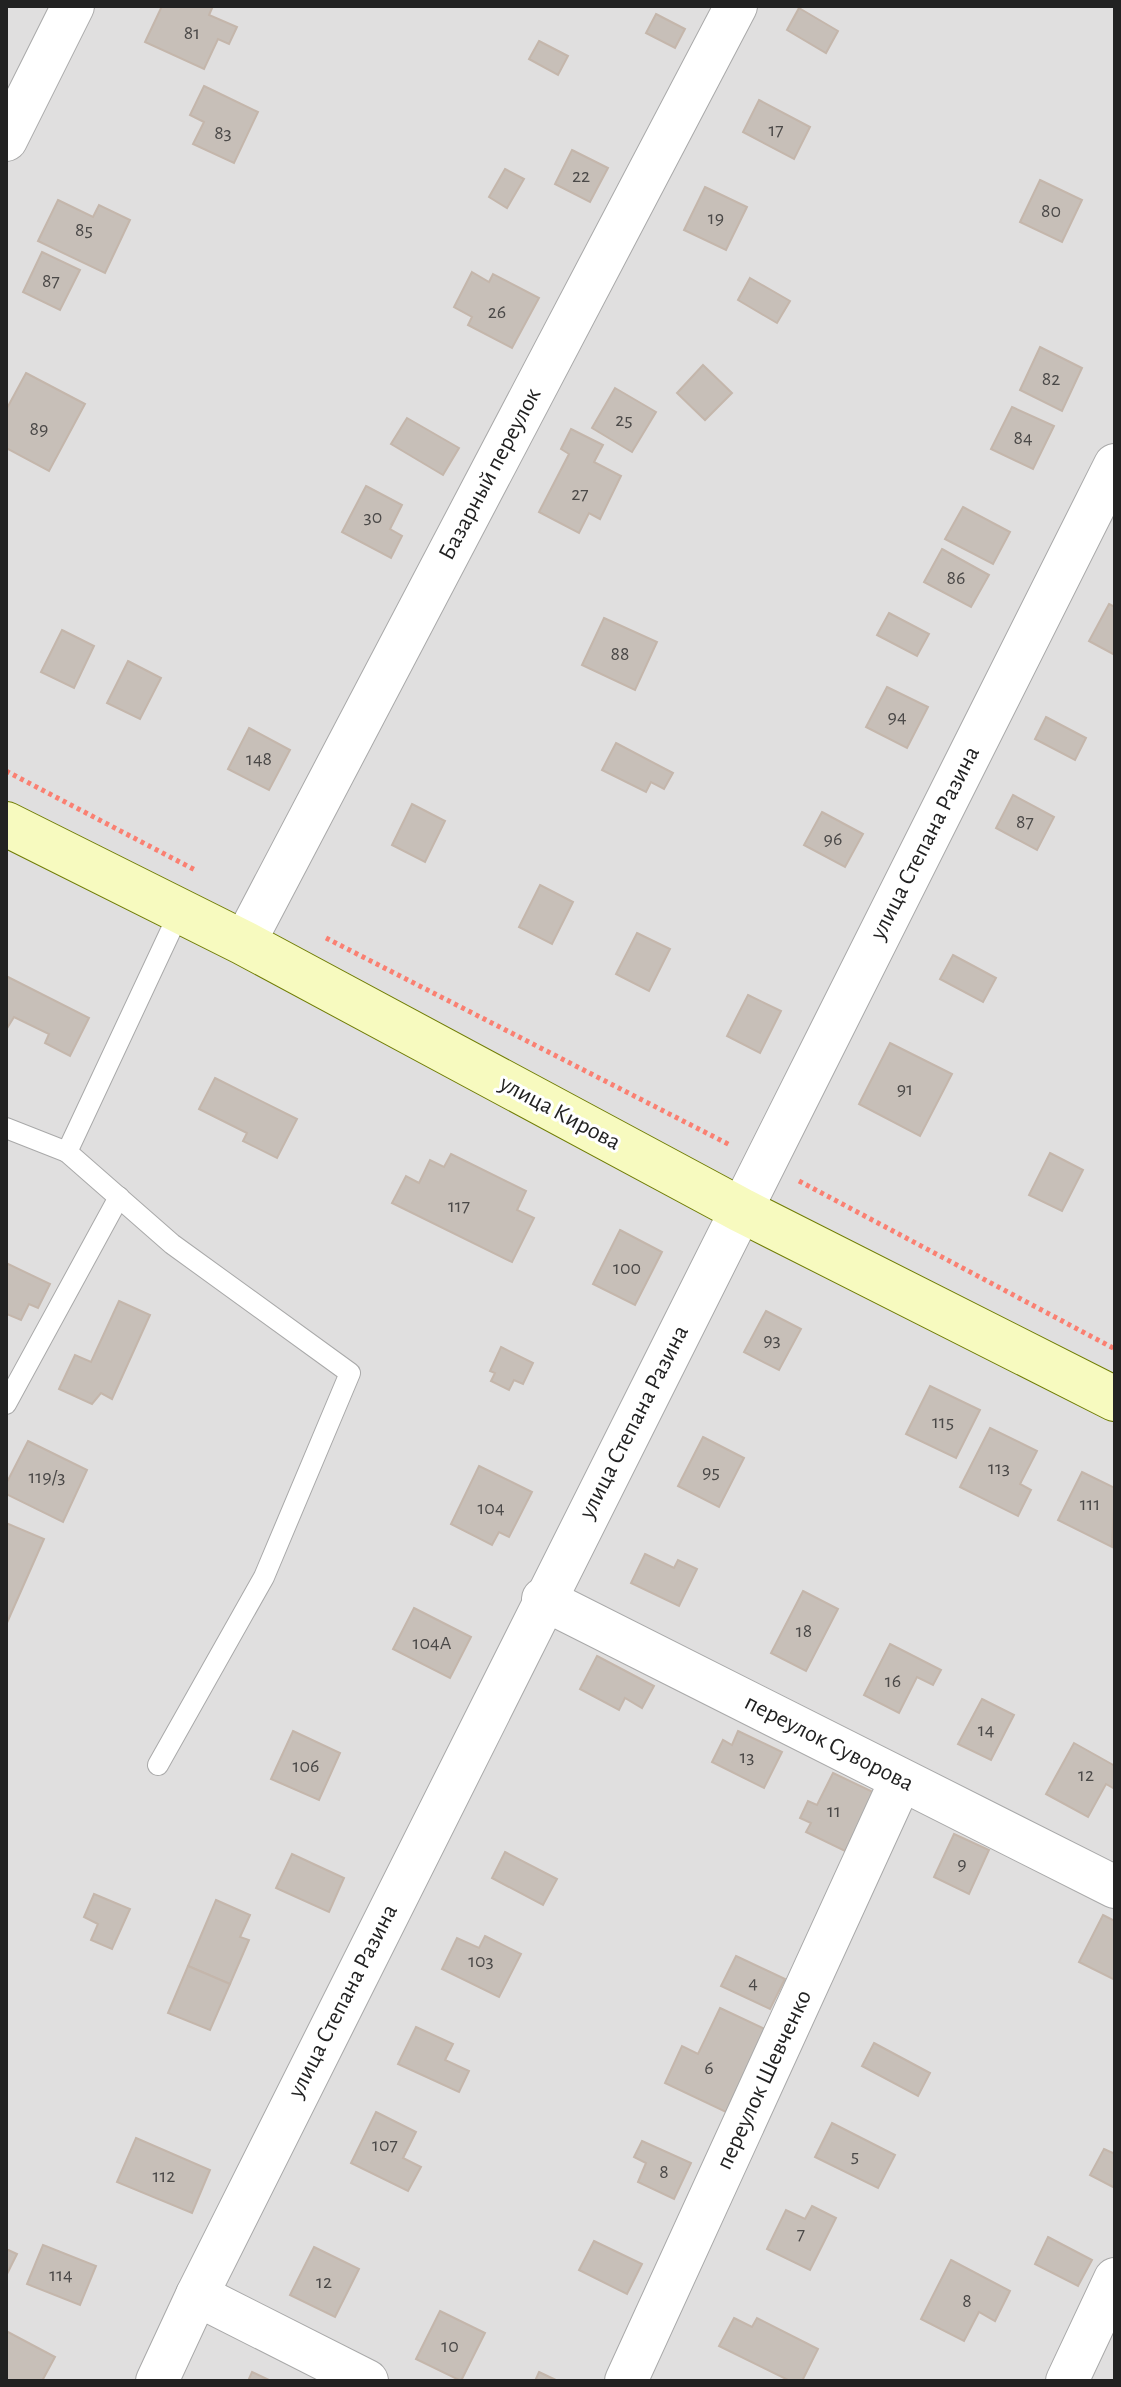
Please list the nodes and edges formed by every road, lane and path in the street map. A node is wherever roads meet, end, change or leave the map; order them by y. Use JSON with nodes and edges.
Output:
{"nodes":[{"id":1,"x":73,"y":6,"type":"edge"},
{"id":2,"x":736,"y":6,"type":"edge"},
{"id":3,"x":6,"y":140,"type":"edge"},
{"id":4,"x":1115,"y":465,"type":"edge"},
{"id":5,"x":6,"y":771,"type":"edge"},
{"id":6,"x":6,"y":824,"type":"edge"},
{"id":7,"x":209,"y":877,"type":"dead end"},
{"id":8,"x":180,"y":911,"type":"junction"},
{"id":9,"x":319,"y":934,"type":"dead end"},
{"id":10,"x":244,"y":943,"type":"junction"},
{"id":11,"x":6,"y":1128,"type":"edge"},
{"id":12,"x":67,"y":1152,"type":"junction"},
{"id":13,"x":765,"y":1163,"type":"junction"},
{"id":14,"x":119,"y":1197,"type":"junction"},
{"id":15,"x":741,"y":1210,"type":"junction"},
{"id":16,"x":1115,"y":1349,"type":"edge"},
{"id":17,"x":1115,"y":1399,"type":"edge"},
{"id":18,"x":6,"y":1404,"type":"edge"},
{"id":19,"x":543,"y":1599,"type":"junction"},
{"id":20,"x":158,"y":1765,"type":"dead end"},
{"id":21,"x":901,"y":1780,"type":"junction"},
{"id":22,"x":1115,"y":1887,"type":"edge"},
{"id":23,"x":1115,"y":2279,"type":"edge"},
{"id":24,"x":197,"y":2295,"type":"junction"},
{"id":25,"x":157,"y":2381,"type":"edge"},
{"id":26,"x":367,"y":2381,"type":"edge"},
{"id":27,"x":626,"y":2381,"type":"edge"},
{"id":28,"x":1067,"y":2381,"type":"edge"}],
"edges":[{"from":1,"to":3,"type":"street"},
{"from":2,"to":10,"type":"street","name":"Базарный переулок"},
{"from":4,"to":13,"type":"street","name":"улица Степана Разина"},
{"from":5,"to":7,"type":"path"},
{"from":6,"to":8,"type":"street","name":"улица Кирова"},
{"from":8,"to":10,"type":"street","name":"улица Кирова"},
{"from":8,"to":12,"type":"lane"},
{"from":9,"to":13,"type":"path"},
{"from":10,"to":15,"type":"street","name":"улица Кирова"},
{"from":11,"to":12,"type":"lane"},
{"from":12,"to":14,"type":"lane"},
{"from":13,"to":15,"type":"street","name":"улица Степана Разина"},
{"from":13,"to":16,"type":"path"},
{"from":14,"to":18,"type":"lane"},
{"from":14,"to":20,"type":"lane"},
{"from":15,"to":17,"type":"street","name":"улица Кирова"},
{"from":15,"to":19,"type":"street","name":"улица Степана Разина"},
{"from":19,"to":21,"type":"street","name":"переулок Суворова"},
{"from":19,"to":24,"type":"street","name":"улица Степана Разина"},
{"from":21,"to":22,"type":"street","name":"переулок Суворова"},
{"from":21,"to":27,"type":"street","name":"переулок Шевченко"},
{"from":23,"to":28,"type":"street"},
{"from":24,"to":25,"type":"street","name":"улица Степана Разина"},
{"from":24,"to":26,"type":"street"}]}
